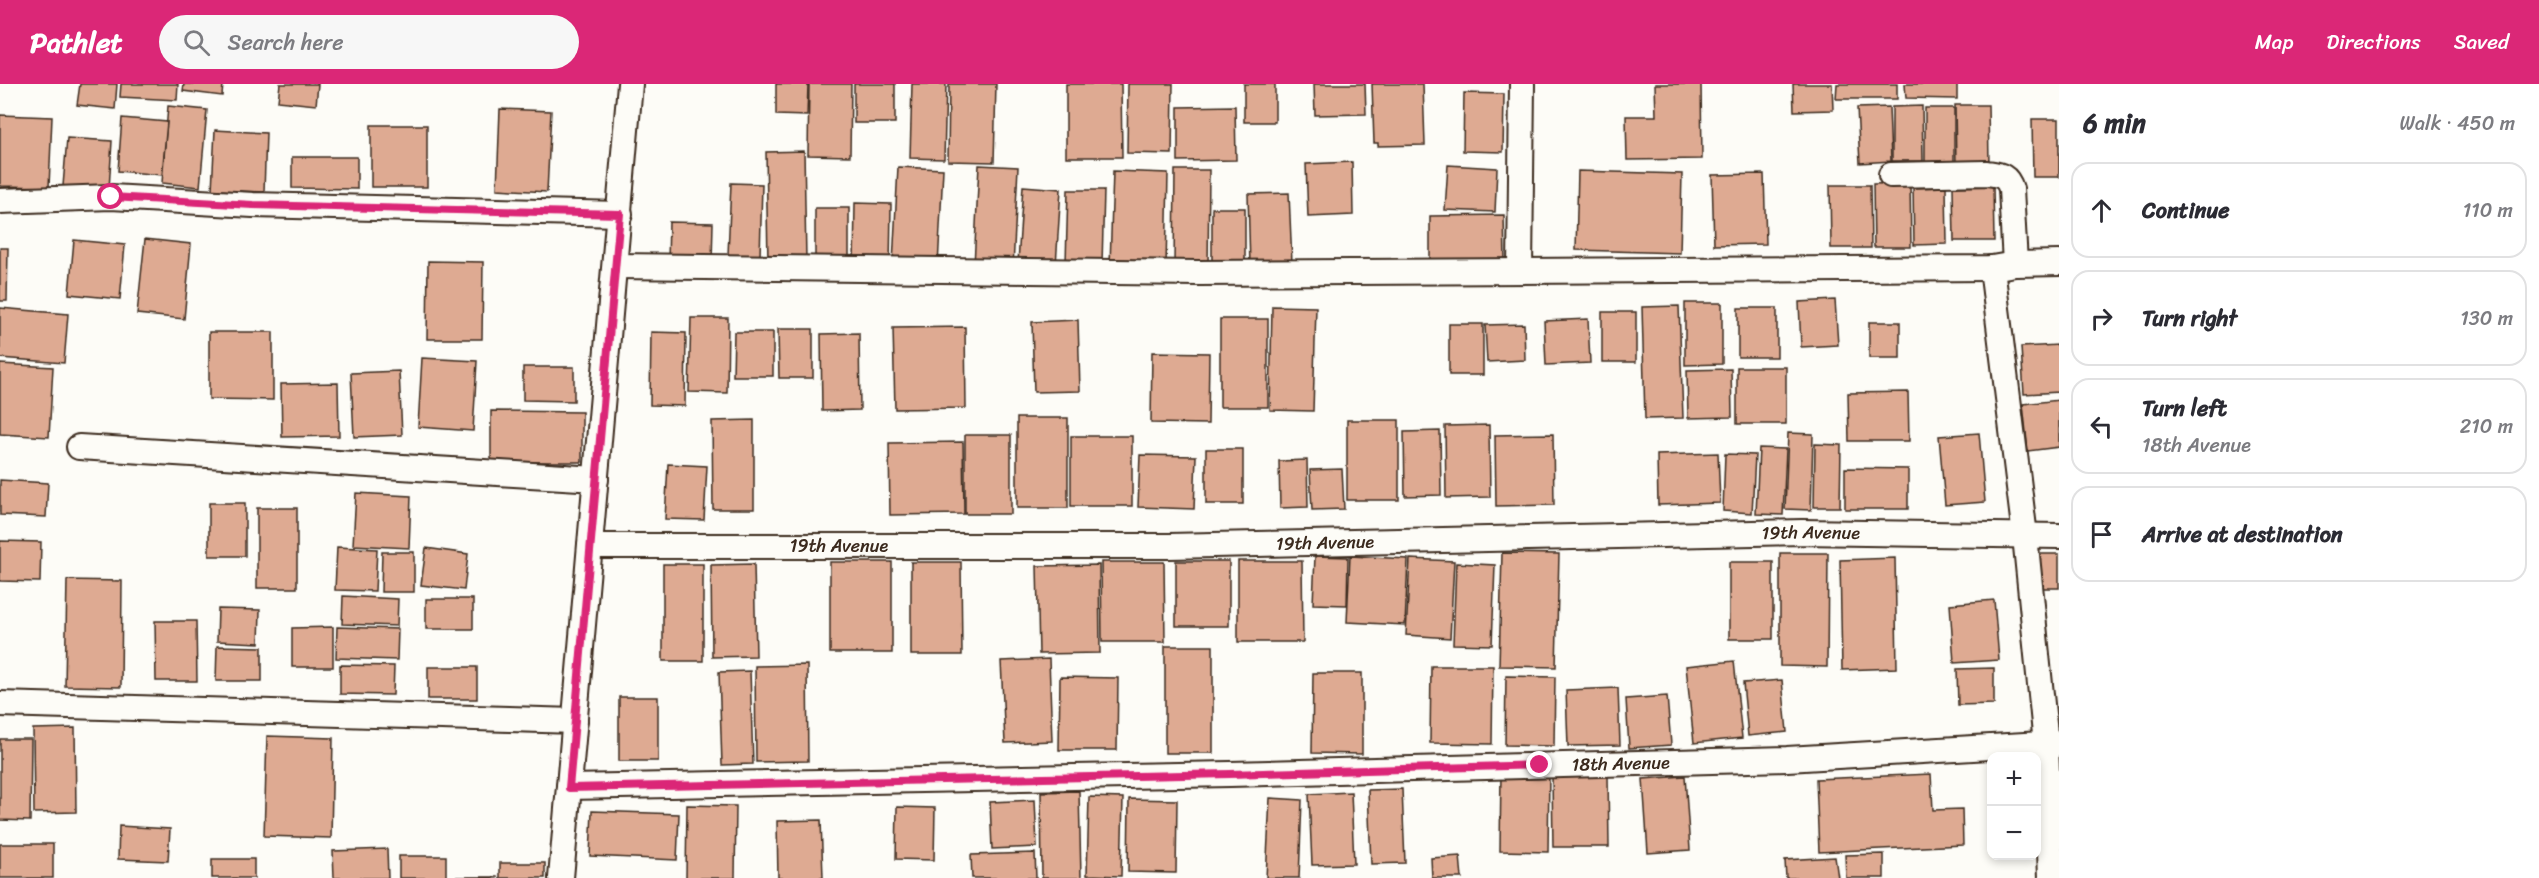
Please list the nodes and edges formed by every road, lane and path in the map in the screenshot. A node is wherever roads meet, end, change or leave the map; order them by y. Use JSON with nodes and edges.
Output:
{"nodes":[{"id":1,"x":630,"y":84,"type":"edge"},
{"id":2,"x":1522,"y":84,"type":"edge"},
{"id":3,"x":1891,"y":175,"type":"dead end"},
{"id":4,"x":0,"y":201,"type":"edge"},
{"id":5,"x":620,"y":214,"type":"junction"},
{"id":6,"x":2059,"y":263,"type":"edge"},
{"id":7,"x":615,"y":266,"type":"junction"},
{"id":8,"x":2003,"y":266,"type":"junction"},
{"id":9,"x":1520,"y":271,"type":"junction"},
{"id":10,"x":79,"y":447,"type":"dead end"},
{"id":11,"x":596,"y":479,"type":"junction"},
{"id":12,"x":2025,"y":536,"type":"junction"},
{"id":13,"x":2059,"y":536,"type":"edge"},
{"id":14,"x":590,"y":546,"type":"junction"},
{"id":15,"x":0,"y":704,"type":"edge"},
{"id":16,"x":575,"y":721,"type":"junction"},
{"id":17,"x":2053,"y":743,"type":"edge"},
{"id":18,"x":569,"y":788,"type":"junction"},
{"id":19,"x":561,"y":878,"type":"edge"},
{"id":20,"x":2051,"y":878,"type":"edge"}],
"edges":[{"from":1,"to":5,"type":"street"},
{"from":2,"to":9,"type":"street"},
{"from":3,"to":8,"type":"street"},
{"from":4,"to":5,"type":"street"},
{"from":5,"to":7,"type":"street"},
{"from":6,"to":8,"type":"street"},
{"from":7,"to":9,"type":"street"},
{"from":7,"to":11,"type":"street"},
{"from":8,"to":9,"type":"street"},
{"from":8,"to":12,"type":"street"},
{"from":10,"to":11,"type":"street"},
{"from":11,"to":14,"type":"street"},
{"from":12,"to":13,"type":"street","name":"19th Avenue"},
{"from":12,"to":14,"type":"street","name":"19th Avenue"},
{"from":12,"to":17,"type":"street"},
{"from":14,"to":16,"type":"street"},
{"from":15,"to":16,"type":"street"},
{"from":16,"to":18,"type":"street"},
{"from":17,"to":18,"type":"street","name":"18th Avenue"},
{"from":17,"to":20,"type":"street"},
{"from":18,"to":19,"type":"street"}]}
